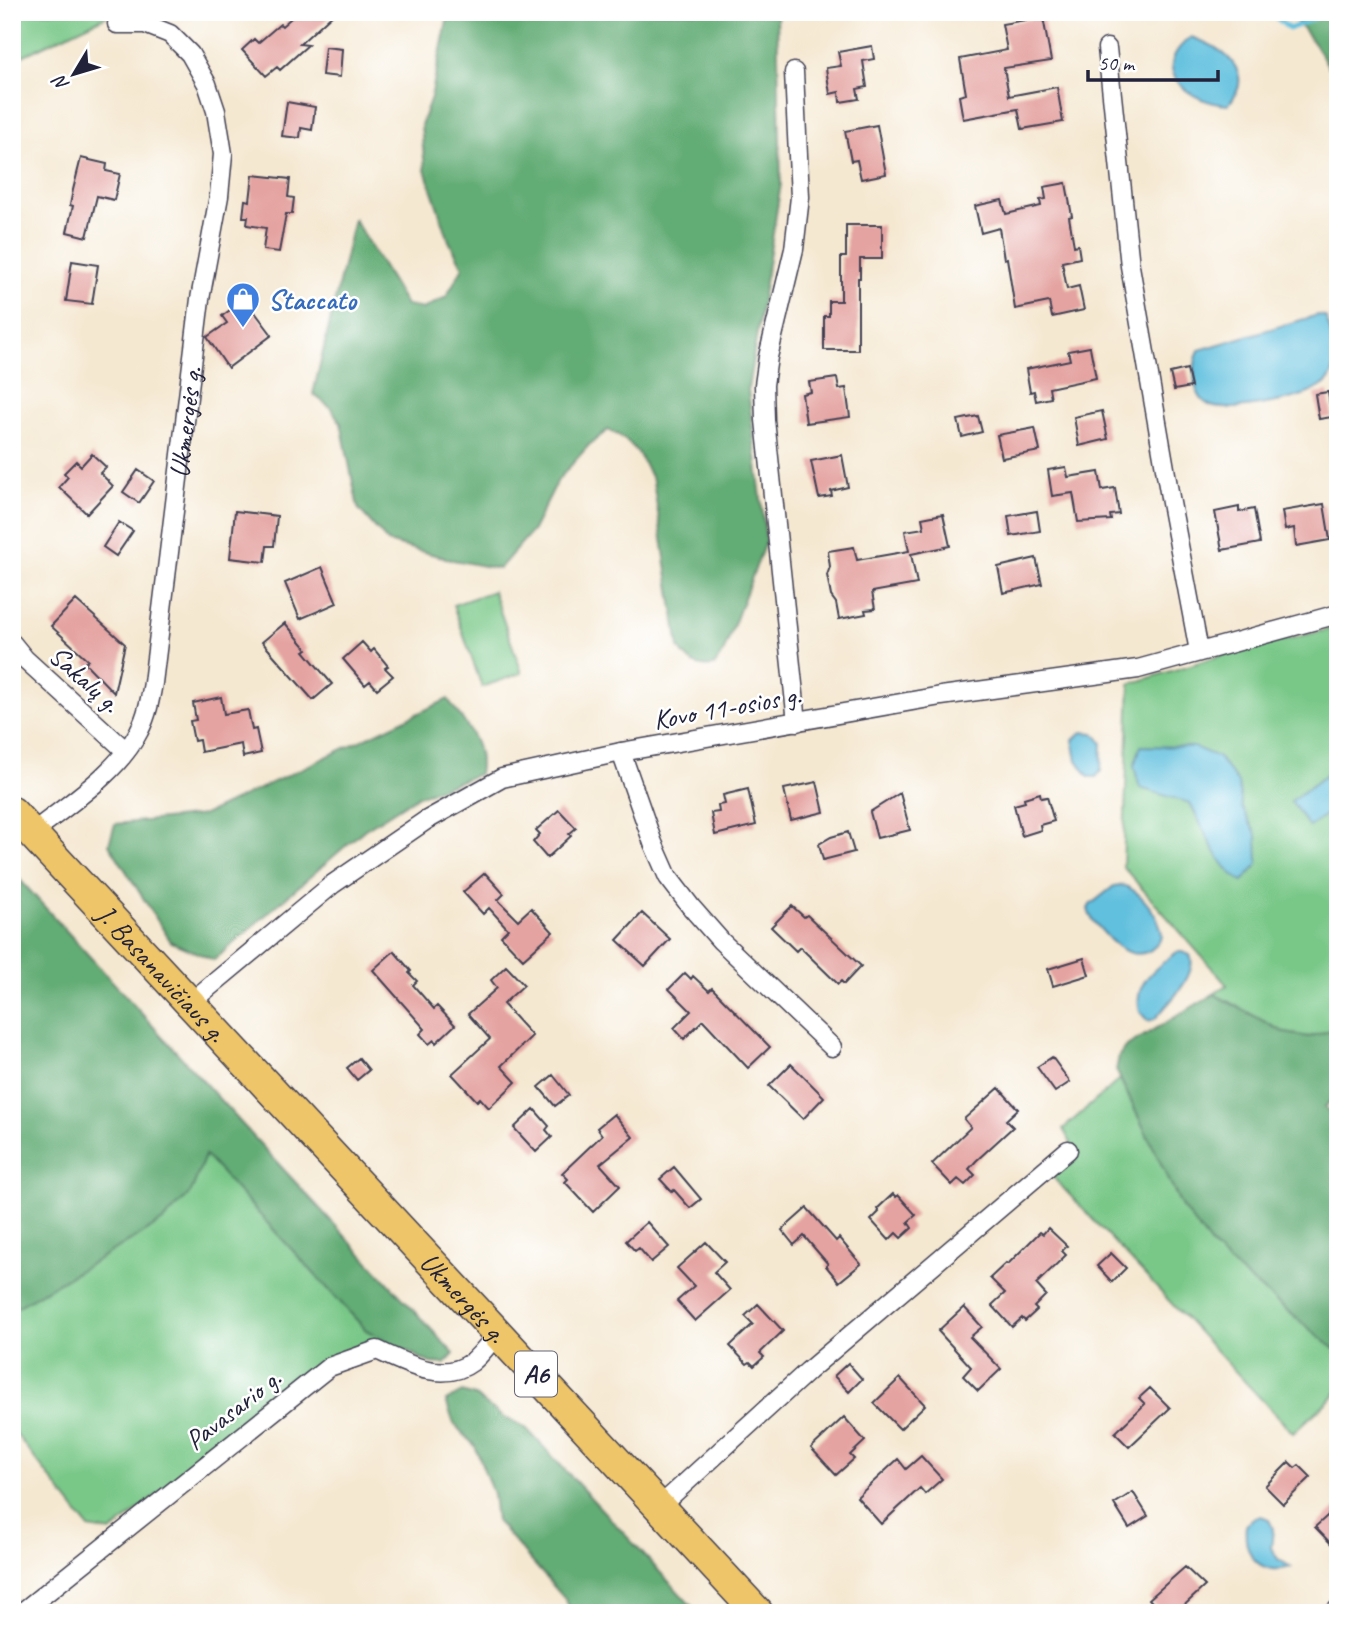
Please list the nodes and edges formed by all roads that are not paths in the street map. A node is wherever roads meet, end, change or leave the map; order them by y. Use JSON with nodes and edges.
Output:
{"nodes":[{"id":1,"x":117,"y":24,"type":"dead end"},
{"id":2,"x":1107,"y":48,"type":"dead end"},
{"id":3,"x":794,"y":72,"type":"dead end"},
{"id":4,"x":1338,"y":614,"type":"edge"},
{"id":5,"x":12,"y":643,"type":"edge"},
{"id":6,"x":1199,"y":651,"type":"junction"},
{"id":7,"x":797,"y":722,"type":"junction"},
{"id":8,"x":126,"y":751,"type":"junction"},
{"id":9,"x":621,"y":752,"type":"junction"},
{"id":10,"x":22,"y":822,"type":"edge"},
{"id":11,"x":191,"y":1002,"type":"junction"},
{"id":12,"x":832,"y":1047,"type":"dead end"},
{"id":13,"x":314,"y":1135,"type":"joint"},
{"id":14,"x":1068,"y":1150,"type":"dead end"},
{"id":15,"x":498,"y":1333,"type":"junction"},
{"id":16,"x":660,"y":1506,"type":"junction"},
{"id":17,"x":1338,"y":1609,"type":"edge"},
{"id":18,"x":20,"y":1613,"type":"edge"},
{"id":19,"x":758,"y":1613,"type":"edge"},
{"id":20,"x":1334,"y":1613,"type":"edge"}],
"edges":[{"from":1,"to":8,"type":"street","name":"Ukmergės g."},
{"from":2,"to":6,"type":"street"},
{"from":3,"to":7,"type":"street"},
{"from":4,"to":6,"type":"street","name":"Kovo 11-osios g."},
{"from":5,"to":8,"type":"street","name":"Sakalų g."},
{"from":6,"to":7,"type":"street","name":"Kovo 11-osios g."},
{"from":7,"to":9,"type":"street","name":"Kovo 11-osios g."},
{"from":8,"to":10,"type":"street","name":"Ukmergės g."},
{"from":9,"to":11,"type":"street","name":"Kovo 11-osios g."},
{"from":9,"to":12,"type":"street"},
{"from":10,"to":11,"type":"highway","name":"J. Basanavičiaus g.","number":"A6"},
{"from":11,"to":13,"type":"highway","name":"J. Basanavičiaus g.","number":"A6"},
{"from":13,"to":15,"type":"highway","name":"Ukmergės g.","number":"A6"},
{"from":14,"to":16,"type":"street"},
{"from":15,"to":16,"type":"highway","name":"Ukmergės g.","number":"A6"},
{"from":15,"to":18,"type":"street","name":"Pavasario g."},
{"from":16,"to":19,"type":"highway","name":"Ukmergės g.","number":"A6"},
{"from":17,"to":20,"type":"street"}]}
